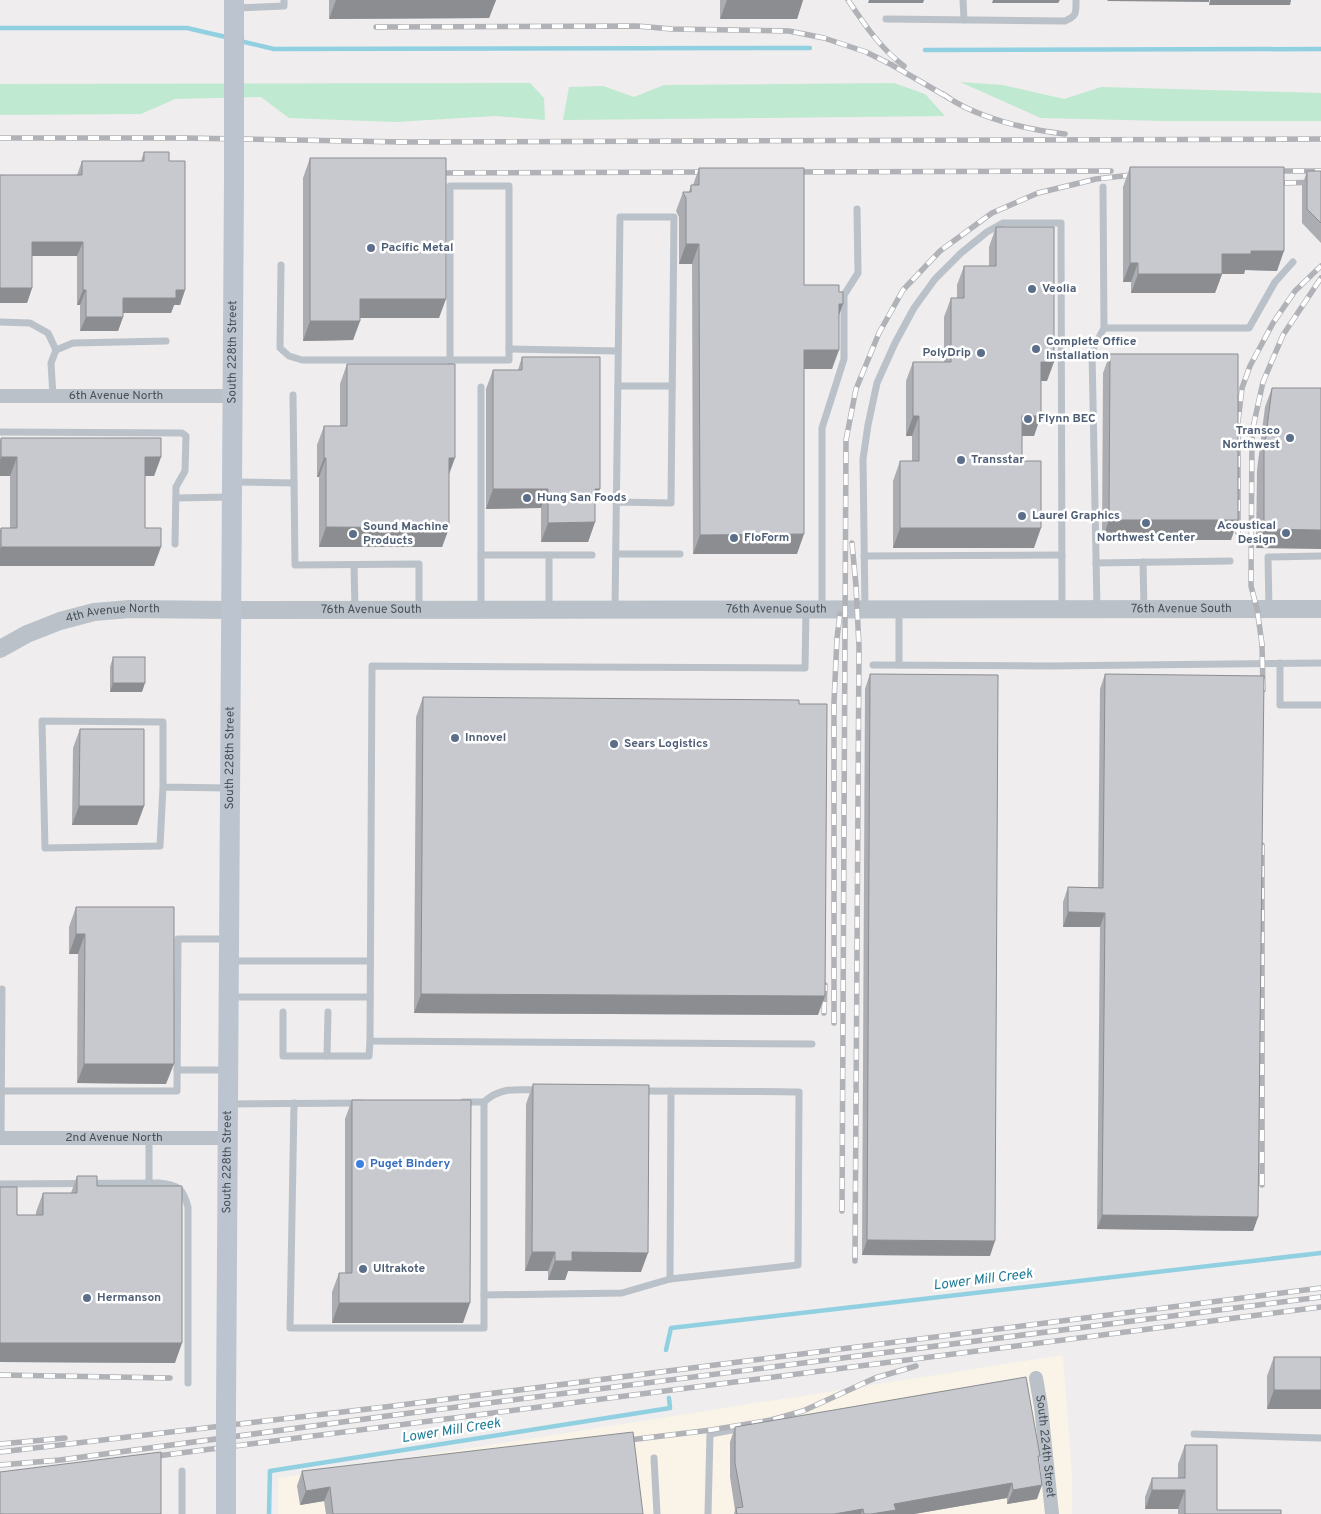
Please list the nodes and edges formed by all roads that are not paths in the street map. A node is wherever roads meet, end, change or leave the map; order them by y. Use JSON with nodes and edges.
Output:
{"nodes":[{"id":1,"x":284,"y":0,"type":"edge"},
{"id":2,"x":963,"y":0,"type":"edge"},
{"id":3,"x":1076,"y":0,"type":"edge"},
{"id":4,"x":234,"y":11,"type":"edge"},
{"id":5,"x":886,"y":19,"type":"dead end"},
{"id":6,"x":964,"y":20,"type":"junction"},
{"id":7,"x":1103,"y":187,"type":"dead end"},
{"id":8,"x":857,"y":210,"type":"dead end"},
{"id":9,"x":1293,"y":262,"type":"dead end"},
{"id":10,"x":281,"y":265,"type":"dead end"},
{"id":11,"x":0,"y":322,"type":"edge"},
{"id":12,"x":1104,"y":328,"type":"junction"},
{"id":13,"x":166,"y":341,"type":"dead end"},
{"id":14,"x":509,"y":349,"type":"junction"},
{"id":15,"x":56,"y":350,"type":"junction"},
{"id":16,"x":618,"y":351,"type":"junction"},
{"id":17,"x":450,"y":361,"type":"junction"},
{"id":18,"x":618,"y":386,"type":"junction"},
{"id":19,"x":672,"y":386,"type":"junction"},
{"id":20,"x":481,"y":387,"type":"dead end"},
{"id":21,"x":293,"y":395,"type":"dead end"},
{"id":22,"x":0,"y":396,"type":"edge"},
{"id":23,"x":53,"y":396,"type":"junction"},
{"id":24,"x":232,"y":396,"type":"junction"},
{"id":25,"x":0,"y":432,"type":"edge"},
{"id":26,"x":294,"y":482,"type":"junction"},
{"id":27,"x":232,"y":489,"type":"junction"},
{"id":28,"x":176,"y":498,"type":"junction"},
{"id":29,"x":616,"y":502,"type":"junction"},
{"id":30,"x":175,"y":544,"type":"dead end"},
{"id":31,"x":616,"y":554,"type":"junction"},
{"id":32,"x":680,"y":554,"type":"dead end"},
{"id":33,"x":481,"y":555,"type":"junction"},
{"id":34,"x":549,"y":555,"type":"junction"},
{"id":35,"x":592,"y":555,"type":"dead end"},
{"id":36,"x":1062,"y":555,"type":"junction"},
{"id":37,"x":864,"y":556,"type":"junction"},
{"id":38,"x":1321,"y":556,"type":"edge"},
{"id":39,"x":1230,"y":561,"type":"dead end"},
{"id":40,"x":1143,"y":562,"type":"junction"},
{"id":41,"x":1096,"y":563,"type":"junction"},
{"id":42,"x":354,"y":565,"type":"junction"},
{"id":43,"x":898,"y":609,"type":"junction"},
{"id":44,"x":1062,"y":609,"type":"junction"},
{"id":45,"x":1097,"y":609,"type":"junction"},
{"id":46,"x":1144,"y":609,"type":"junction"},
{"id":47,"x":1269,"y":609,"type":"junction"},
{"id":48,"x":1321,"y":609,"type":"edge"},
{"id":49,"x":232,"y":610,"type":"junction"},
{"id":50,"x":355,"y":610,"type":"junction"},
{"id":51,"x":420,"y":610,"type":"junction"},
{"id":52,"x":481,"y":610,"type":"junction"},
{"id":53,"x":549,"y":610,"type":"junction"},
{"id":54,"x":615,"y":610,"type":"junction"},
{"id":55,"x":814,"y":610,"type":"junction"},
{"id":56,"x":865,"y":610,"type":"junction"},
{"id":57,"x":0,"y":649,"type":"edge"},
{"id":58,"x":1280,"y":663,"type":"junction"},
{"id":59,"x":1321,"y":663,"type":"edge"},
{"id":60,"x":873,"y":665,"type":"dead end"},
{"id":61,"x":898,"y":665,"type":"junction"},
{"id":62,"x":1321,"y":705,"type":"edge"},
{"id":63,"x":163,"y":787,"type":"junction"},
{"id":64,"x":230,"y":788,"type":"junction"},
{"id":65,"x":229,"y":939,"type":"junction"},
{"id":66,"x":229,"y":960,"type":"junction"},
{"id":67,"x":370,"y":961,"type":"junction"},
{"id":68,"x":2,"y":989,"type":"dead end"},
{"id":69,"x":229,"y":996,"type":"junction"},
{"id":70,"x":370,"y":997,"type":"junction"},
{"id":71,"x":283,"y":1012,"type":"dead end"},
{"id":72,"x":328,"y":1012,"type":"dead end"},
{"id":73,"x":370,"y":1041,"type":"junction"},
{"id":74,"x":812,"y":1044,"type":"dead end"},
{"id":75,"x":327,"y":1056,"type":"junction"},
{"id":76,"x":176,"y":1070,"type":"junction"},
{"id":77,"x":228,"y":1070,"type":"junction"},
{"id":78,"x":2,"y":1090,"type":"junction"},
{"id":79,"x":543,"y":1090,"type":"edge"},
{"id":80,"x":632,"y":1091,"type":"edge"},
{"id":81,"x":671,"y":1091,"type":"junction"},
{"id":82,"x":454,"y":1102,"type":"edge"},
{"id":83,"x":484,"y":1102,"type":"junction"},
{"id":84,"x":294,"y":1103,"type":"junction"},
{"id":85,"x":364,"y":1103,"type":"edge"},
{"id":86,"x":228,"y":1104,"type":"junction"},
{"id":87,"x":1,"y":1138,"type":"edge"},
{"id":88,"x":149,"y":1138,"type":"junction"},
{"id":89,"x":227,"y":1138,"type":"junction"},
{"id":90,"x":149,"y":1183,"type":"junction"},
{"id":91,"x":0,"y":1184,"type":"edge"},
{"id":92,"x":670,"y":1279,"type":"junction"},
{"id":93,"x":484,"y":1296,"type":"junction"},
{"id":94,"x":1032,"y":1379,"type":"dead end"},
{"id":95,"x":188,"y":1383,"type":"dead end"},
{"id":96,"x":748,"y":1427,"type":"edge"},
{"id":97,"x":1194,"y":1434,"type":"dead end"},
{"id":98,"x":1321,"y":1438,"type":"edge"},
{"id":99,"x":654,"y":1458,"type":"dead end"},
{"id":100,"x":182,"y":1471,"type":"dead end"},
{"id":101,"x":182,"y":1514,"type":"edge"},
{"id":102,"x":226,"y":1514,"type":"edge"},
{"id":103,"x":657,"y":1514,"type":"edge"},
{"id":104,"x":708,"y":1514,"type":"edge"},
{"id":105,"x":1052,"y":1514,"type":"edge"}],
"edges":[{"from":1,"to":4,"type":"lane"},
{"from":2,"to":6,"type":"lane"},
{"from":3,"to":6,"type":"lane"},
{"from":4,"to":24,"type":"main road","name":"South 228th Street","bridge":true},
{"from":5,"to":6,"type":"lane"},
{"from":7,"to":12,"type":"lane"},
{"from":8,"to":55,"type":"lane"},
{"from":9,"to":12,"type":"lane"},
{"from":10,"to":17,"type":"lane"},
{"from":11,"to":15,"type":"lane"},
{"from":12,"to":41,"type":"lane"},
{"from":13,"to":15,"type":"lane"},
{"from":14,"to":16,"type":"lane"},
{"from":14,"to":17,"type":"lane"},
{"from":14,"to":17,"type":"lane"},
{"from":15,"to":23,"type":"lane"},
{"from":16,"to":18,"type":"lane"},
{"from":16,"to":19,"type":"lane"},
{"from":18,"to":19,"type":"lane"},
{"from":18,"to":29,"type":"lane"},
{"from":19,"to":29,"type":"lane"},
{"from":20,"to":33,"type":"lane"},
{"from":21,"to":26,"type":"lane"},
{"from":22,"to":23,"type":"street","name":"6th Avenue North"},
{"from":23,"to":24,"type":"street","name":"6th Avenue North"},
{"from":24,"to":27,"type":"main road","name":"South 228th Street"},
{"from":25,"to":28,"type":"lane"},
{"from":26,"to":27,"type":"lane"},
{"from":26,"to":42,"type":"lane"},
{"from":27,"to":28,"type":"lane"},
{"from":27,"to":49,"type":"main road","name":"South 228th Street"},
{"from":28,"to":30,"type":"lane"},
{"from":29,"to":31,"type":"lane"},
{"from":31,"to":32,"type":"lane"},
{"from":31,"to":54,"type":"lane"},
{"from":33,"to":34,"type":"lane"},
{"from":33,"to":52,"type":"lane"},
{"from":34,"to":35,"type":"lane"},
{"from":34,"to":53,"type":"lane"},
{"from":36,"to":37,"type":"lane"},
{"from":36,"to":37,"type":"lane"},
{"from":36,"to":44,"type":"lane"},
{"from":37,"to":56,"type":"lane"},
{"from":38,"to":47,"type":"lane"},
{"from":39,"to":40,"type":"lane"},
{"from":40,"to":41,"type":"lane"},
{"from":40,"to":46,"type":"lane"},
{"from":41,"to":45,"type":"lane"},
{"from":42,"to":50,"type":"lane"},
{"from":42,"to":51,"type":"lane"},
{"from":43,"to":44,"type":"street","name":"76th Avenue South"},
{"from":43,"to":56,"type":"street","name":"76th Avenue South"},
{"from":43,"to":61,"type":"lane"},
{"from":44,"to":45,"type":"street","name":"76th Avenue South"},
{"from":45,"to":46,"type":"street","name":"76th Avenue South"},
{"from":46,"to":47,"type":"street","name":"76th Avenue South"},
{"from":47,"to":48,"type":"street","name":"76th Avenue South"},
{"from":49,"to":50,"type":"street","name":"76th Avenue South"},
{"from":49,"to":57,"type":"street","name":"4th Avenue North"},
{"from":49,"to":64,"type":"main road","name":"South 228th Street"},
{"from":50,"to":51,"type":"street","name":"76th Avenue South"},
{"from":51,"to":52,"type":"street","name":"76th Avenue South"},
{"from":52,"to":53,"type":"street","name":"76th Avenue South"},
{"from":53,"to":54,"type":"street","name":"76th Avenue South"},
{"from":54,"to":55,"type":"street","name":"76th Avenue South"},
{"from":55,"to":56,"type":"street","name":"76th Avenue South"},
{"from":55,"to":67,"type":"lane"},
{"from":58,"to":59,"type":"lane"},
{"from":58,"to":61,"type":"lane"},
{"from":58,"to":62,"type":"lane"},
{"from":60,"to":61,"type":"lane"},
{"from":63,"to":63,"type":"lane"},
{"from":63,"to":64,"type":"lane"},
{"from":64,"to":65,"type":"main road","name":"South 228th Street"},
{"from":65,"to":66,"type":"main road","name":"South 228th Street"},
{"from":65,"to":76,"type":"lane"},
{"from":66,"to":67,"type":"lane"},
{"from":66,"to":69,"type":"main road","name":"South 228th Street"},
{"from":67,"to":70,"type":"lane"},
{"from":68,"to":78,"type":"lane"},
{"from":69,"to":70,"type":"lane"},
{"from":69,"to":77,"type":"main road","name":"South 228th Street"},
{"from":70,"to":73,"type":"lane"},
{"from":71,"to":75,"type":"lane"},
{"from":72,"to":75,"type":"lane"},
{"from":73,"to":74,"type":"lane"},
{"from":73,"to":75,"type":"lane"},
{"from":76,"to":77,"type":"lane"},
{"from":76,"to":78,"type":"lane"},
{"from":77,"to":86,"type":"main road","name":"South 228th Street"},
{"from":78,"to":87,"type":"lane"},
{"from":79,"to":83,"type":"lane"},
{"from":80,"to":81,"type":"lane"},
{"from":81,"to":92,"type":"lane"},
{"from":81,"to":92,"type":"lane"},
{"from":82,"to":83,"type":"lane"},
{"from":83,"to":93,"type":"lane"},
{"from":84,"to":85,"type":"lane"},
{"from":84,"to":86,"type":"lane"},
{"from":84,"to":93,"type":"lane"},
{"from":86,"to":89,"type":"main road","name":"South 228th Street"},
{"from":87,"to":88,"type":"street","name":"2nd Avenue North"},
{"from":88,"to":89,"type":"street","name":"2nd Avenue North"},
{"from":88,"to":90,"type":"lane"},
{"from":89,"to":102,"type":"main road","name":"South 228th Street","bridge":true},
{"from":90,"to":91,"type":"lane"},
{"from":90,"to":95,"type":"lane"},
{"from":92,"to":93,"type":"lane"},
{"from":94,"to":105,"type":"street","name":"South 224th Street"},
{"from":96,"to":104,"type":"lane"},
{"from":97,"to":98,"type":"lane"},
{"from":99,"to":103,"type":"lane"},
{"from":100,"to":101,"type":"lane"}]}
